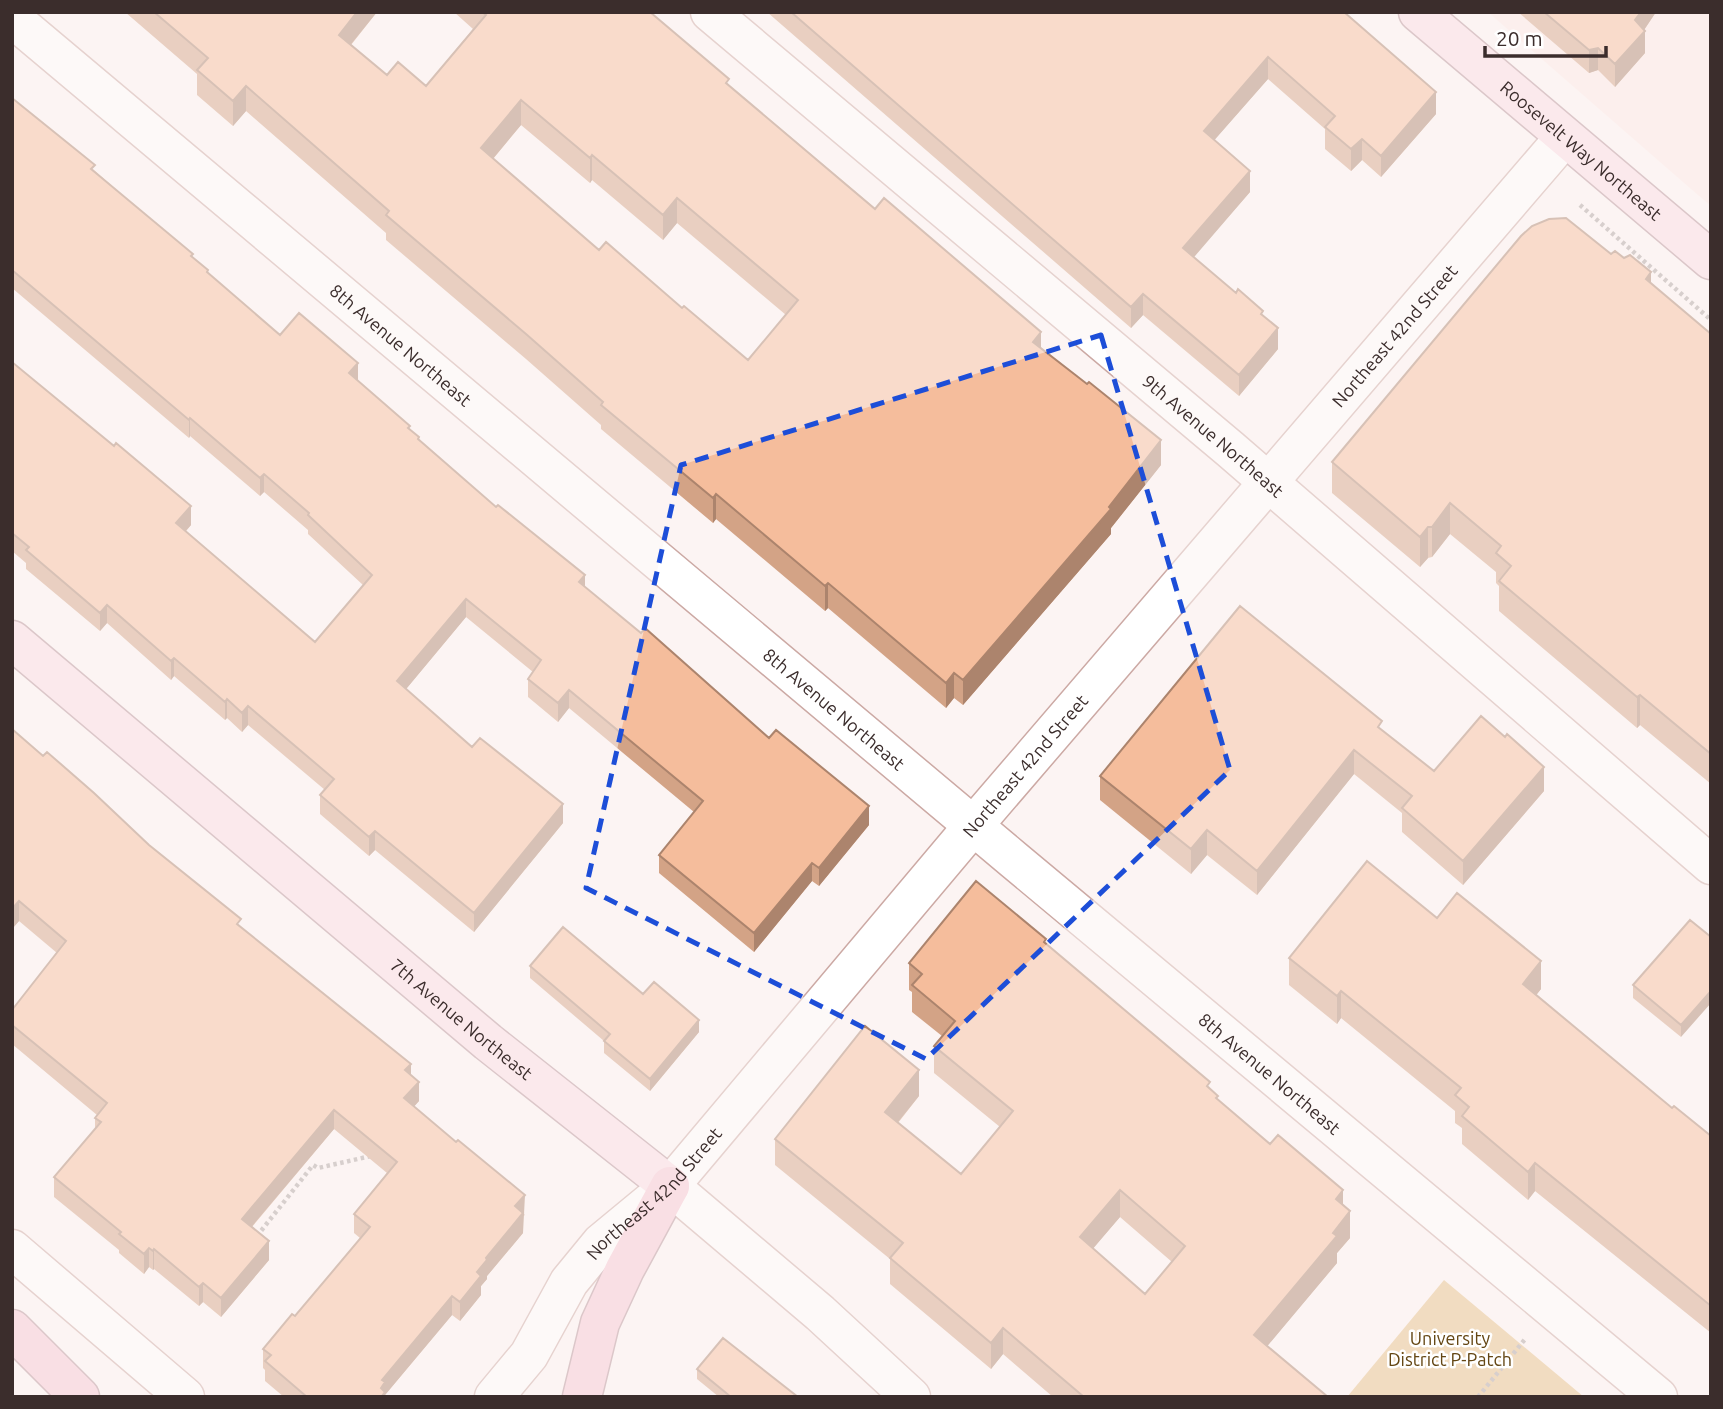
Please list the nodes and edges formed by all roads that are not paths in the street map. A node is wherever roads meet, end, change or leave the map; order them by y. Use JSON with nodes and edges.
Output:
{"nodes":[{"id":1,"x":710,"y":12,"type":"edge"},
{"id":2,"x":1418,"y":12,"type":"edge"},
{"id":3,"x":12,"y":18,"type":"edge"},
{"id":4,"x":1564,"y":138,"type":"junction"},
{"id":5,"x":1711,"y":260,"type":"edge"},
{"id":6,"x":1269,"y":483,"type":"junction"},
{"id":7,"x":12,"y":640,"type":"edge"},
{"id":8,"x":973,"y":826,"type":"junction"},
{"id":9,"x":1711,"y":865,"type":"edge"},
{"id":10,"x":670,"y":1186,"type":"junction"},
{"id":11,"x":12,"y":1249,"type":"edge"},
{"id":12,"x":12,"y":1329,"type":"edge"},
{"id":13,"x":80,"y":1397,"type":"edge"},
{"id":14,"x":185,"y":1397,"type":"edge"},
{"id":15,"x":494,"y":1397,"type":"edge"},
{"id":16,"x":582,"y":1397,"type":"edge"},
{"id":17,"x":911,"y":1397,"type":"edge"},
{"id":18,"x":1658,"y":1397,"type":"edge"}],
"edges":[{"from":1,"to":6,"type":"street","name":"9th Avenue Northeast"},
{"from":2,"to":4,"type":"main road","name":"Roosevelt Way Northeast"},
{"from":3,"to":8,"type":"street","name":"8th Avenue Northeast"},
{"from":4,"to":5,"type":"main road","name":"Roosevelt Way Northeast"},
{"from":4,"to":6,"type":"street","name":"Northeast 42nd Street"},
{"from":6,"to":8,"type":"street","name":"Northeast 42nd Street"},
{"from":6,"to":9,"type":"street","name":"9th Avenue Northeast"},
{"from":7,"to":10,"type":"main road","name":"7th Avenue Northeast"},
{"from":8,"to":10,"type":"street","name":"Northeast 42nd Street"},
{"from":8,"to":18,"type":"street","name":"8th Avenue Northeast"},
{"from":10,"to":15,"type":"street","name":"Northeast 42nd Street"},
{"from":10,"to":16,"type":"highway"},
{"from":10,"to":17,"type":"street","name":"7th Avenue Northeast"},
{"from":11,"to":14,"type":"street"},
{"from":12,"to":13,"type":"highway"}]}
